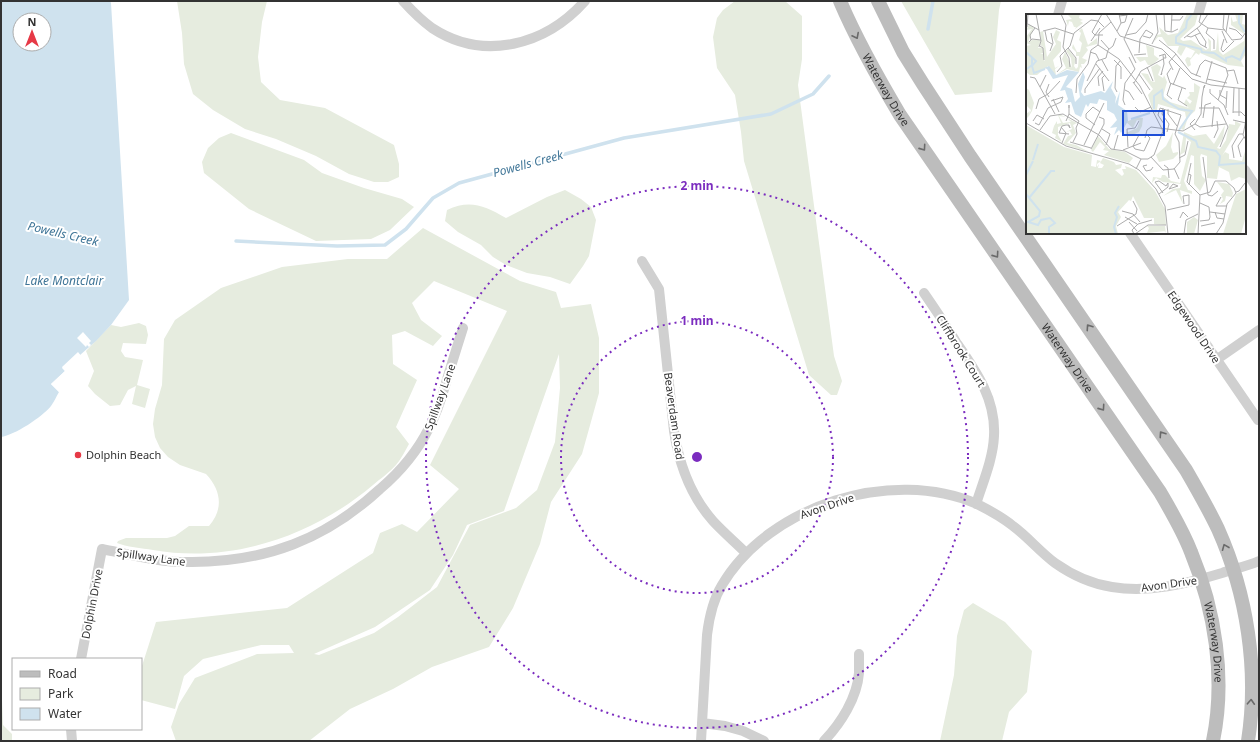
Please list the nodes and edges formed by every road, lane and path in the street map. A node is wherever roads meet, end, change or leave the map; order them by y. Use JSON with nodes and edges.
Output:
{"nodes":[{"id":1,"x":403,"y":1,"type":"edge"},
{"id":2,"x":585,"y":1,"type":"edge"},
{"id":3,"x":840,"y":1,"type":"edge"},
{"id":4,"x":878,"y":1,"type":"edge"},
{"id":5,"x":1062,"y":1,"type":"edge"},
{"id":6,"x":1202,"y":1,"type":"edge"},
{"id":7,"x":1058,"y":14,"type":"edge"},
{"id":8,"x":1198,"y":14,"type":"edge"},
{"id":9,"x":1246,"y":172,"type":"edge"},
{"id":10,"x":1259,"y":191,"type":"edge"},
{"id":11,"x":1131,"y":234,"type":"edge"},
{"id":12,"x":642,"y":261,"type":"dead end"},
{"id":13,"x":924,"y":293,"type":"dead end"},
{"id":14,"x":463,"y":328,"type":"dead end"},
{"id":15,"x":1259,"y":330,"type":"edge"},
{"id":16,"x":1216,"y":360,"type":"junction"},
{"id":17,"x":1258,"y":420,"type":"dead end"},
{"id":18,"x":976,"y":504,"type":"junction"},
{"id":19,"x":102,"y":549,"type":"joint"},
{"id":20,"x":746,"y":553,"type":"junction"},
{"id":21,"x":1259,"y":561,"type":"edge"},
{"id":22,"x":1233,"y":570,"type":"junction"},
{"id":23,"x":1201,"y":579,"type":"junction"},
{"id":24,"x":859,"y":654,"type":"dead end"},
{"id":25,"x":81,"y":658,"type":"edge"},
{"id":26,"x":702,"y":723,"type":"junction"},
{"id":27,"x":72,"y":730,"type":"edge"},
{"id":28,"x":72,"y":741,"type":"edge"},
{"id":29,"x":701,"y":741,"type":"edge"},
{"id":30,"x":764,"y":741,"type":"edge"},
{"id":31,"x":824,"y":741,"type":"edge"},
{"id":32,"x":1213,"y":741,"type":"edge"},
{"id":33,"x":1248,"y":741,"type":"edge"}],
"edges":[{"from":1,"to":2,"type":"street"},
{"from":3,"to":23,"type":"main road","name":"Waterway Drive","one_way":true},
{"from":22,"to":4,"type":"main road","one_way":true},
{"from":5,"to":7,"type":"street"},
{"from":6,"to":8,"type":"street"},
{"from":9,"to":10,"type":"street"},
{"from":11,"to":16,"type":"street","name":"Edgewood Drive"},
{"from":12,"to":20,"type":"street","name":"Beaverdam Road"},
{"from":13,"to":18,"type":"street","name":"Cliffbrook Court"},
{"from":14,"to":19,"type":"street","name":"Spillway Lane"},
{"from":15,"to":16,"type":"street"},
{"from":16,"to":17,"type":"street","name":"Edgewood Drive"},
{"from":18,"to":20,"type":"street","name":"Avon Drive"},
{"from":18,"to":23,"type":"street","name":"Avon Drive"},
{"from":19,"to":25,"type":"street","name":"Dolphin Drive"},
{"from":20,"to":26,"type":"street","name":"Avon Drive"},
{"from":21,"to":22,"type":"street","name":"Avon Drive"},
{"from":22,"to":23,"type":"street","name":"Avon Drive"},
{"from":33,"to":22,"type":"main road","one_way":true},
{"from":23,"to":32,"type":"main road","name":"Waterway Drive"},
{"from":24,"to":31,"type":"street"},
{"from":26,"to":29,"type":"street","name":"Avon Drive"},
{"from":26,"to":30,"type":"street"},
{"from":27,"to":28,"type":"street"}]}
